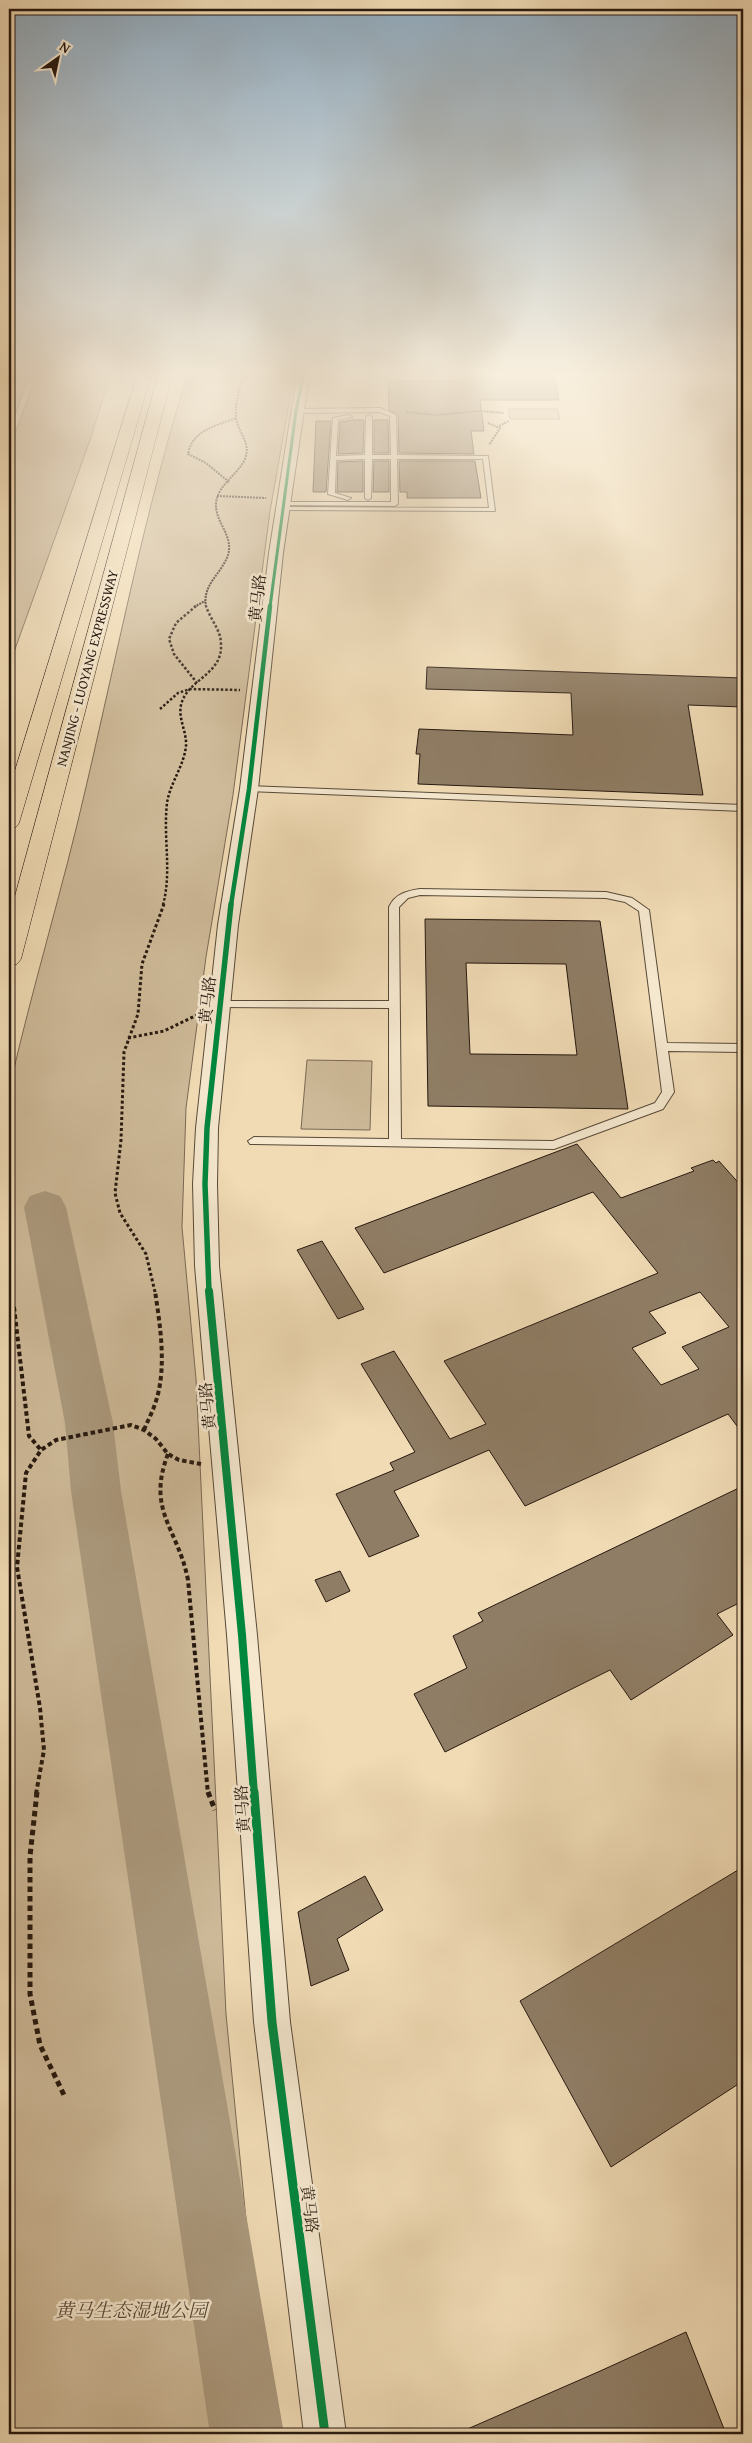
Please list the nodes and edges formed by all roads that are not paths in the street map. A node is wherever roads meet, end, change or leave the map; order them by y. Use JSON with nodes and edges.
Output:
{"nodes":[{"id":1,"x":110,"y":490,"type":"edge"},
{"id":2,"x":134,"y":490,"type":"edge"},
{"id":3,"x":282,"y":490,"type":"edge"},
{"id":4,"x":332,"y":490,"type":"edge"},
{"id":5,"x":368,"y":490,"type":"edge"},
{"id":6,"x":395,"y":490,"type":"edge"},
{"id":7,"x":491,"y":490,"type":"edge"},
{"id":8,"x":368,"y":498,"type":"junction"},
{"id":9,"x":395,"y":501,"type":"junction"},
{"id":10,"x":280,"y":504,"type":"junction"},
{"id":11,"x":493,"y":504,"type":"junction"},
{"id":12,"x":249,"y":789,"type":"junction"},
{"id":13,"x":743,"y":808,"type":"edge"},
{"id":14,"x":9,"y":823,"type":"edge"},
{"id":15,"x":9,"y":959,"type":"edge"},
{"id":16,"x":394,"y":1005,"type":"junction"},
{"id":17,"x":220,"y":1008,"type":"junction"},
{"id":18,"x":662,"y":1047,"type":"junction"},
{"id":19,"x":743,"y":1048,"type":"edge"},
{"id":20,"x":254,"y":1141,"type":"dead end"},
{"id":21,"x":395,"y":1143,"type":"junction"},
{"id":22,"x":325,"y":2434,"type":"edge"}],
"edges":[{"from":1,"to":14,"type":"highway","name":"NANJING - LUOYANG EXPRESSWAY"},
{"from":2,"to":15,"type":"highway","name":"NANJING - LUOYANG EXPRESSWAY"},
{"from":3,"to":10,"type":"street","name":"黄马路"},
{"from":4,"to":8,"type":"lane"},
{"from":5,"to":8,"type":"lane"},
{"from":6,"to":9,"type":"lane"},
{"from":7,"to":11,"type":"lane"},
{"from":8,"to":9,"type":"lane"},
{"from":9,"to":10,"type":"lane"},
{"from":9,"to":11,"type":"lane"},
{"from":10,"to":11,"type":"lane"},
{"from":10,"to":12,"type":"street","name":"黄马路"},
{"from":12,"to":13,"type":"lane"},
{"from":12,"to":17,"type":"street","name":"黄马路"},
{"from":16,"to":17,"type":"lane"},
{"from":16,"to":18,"type":"lane"},
{"from":16,"to":21,"type":"lane"},
{"from":17,"to":22,"type":"street","name":"黄马路"},
{"from":18,"to":19,"type":"lane"},
{"from":18,"to":21,"type":"lane"},
{"from":20,"to":21,"type":"lane"}]}
